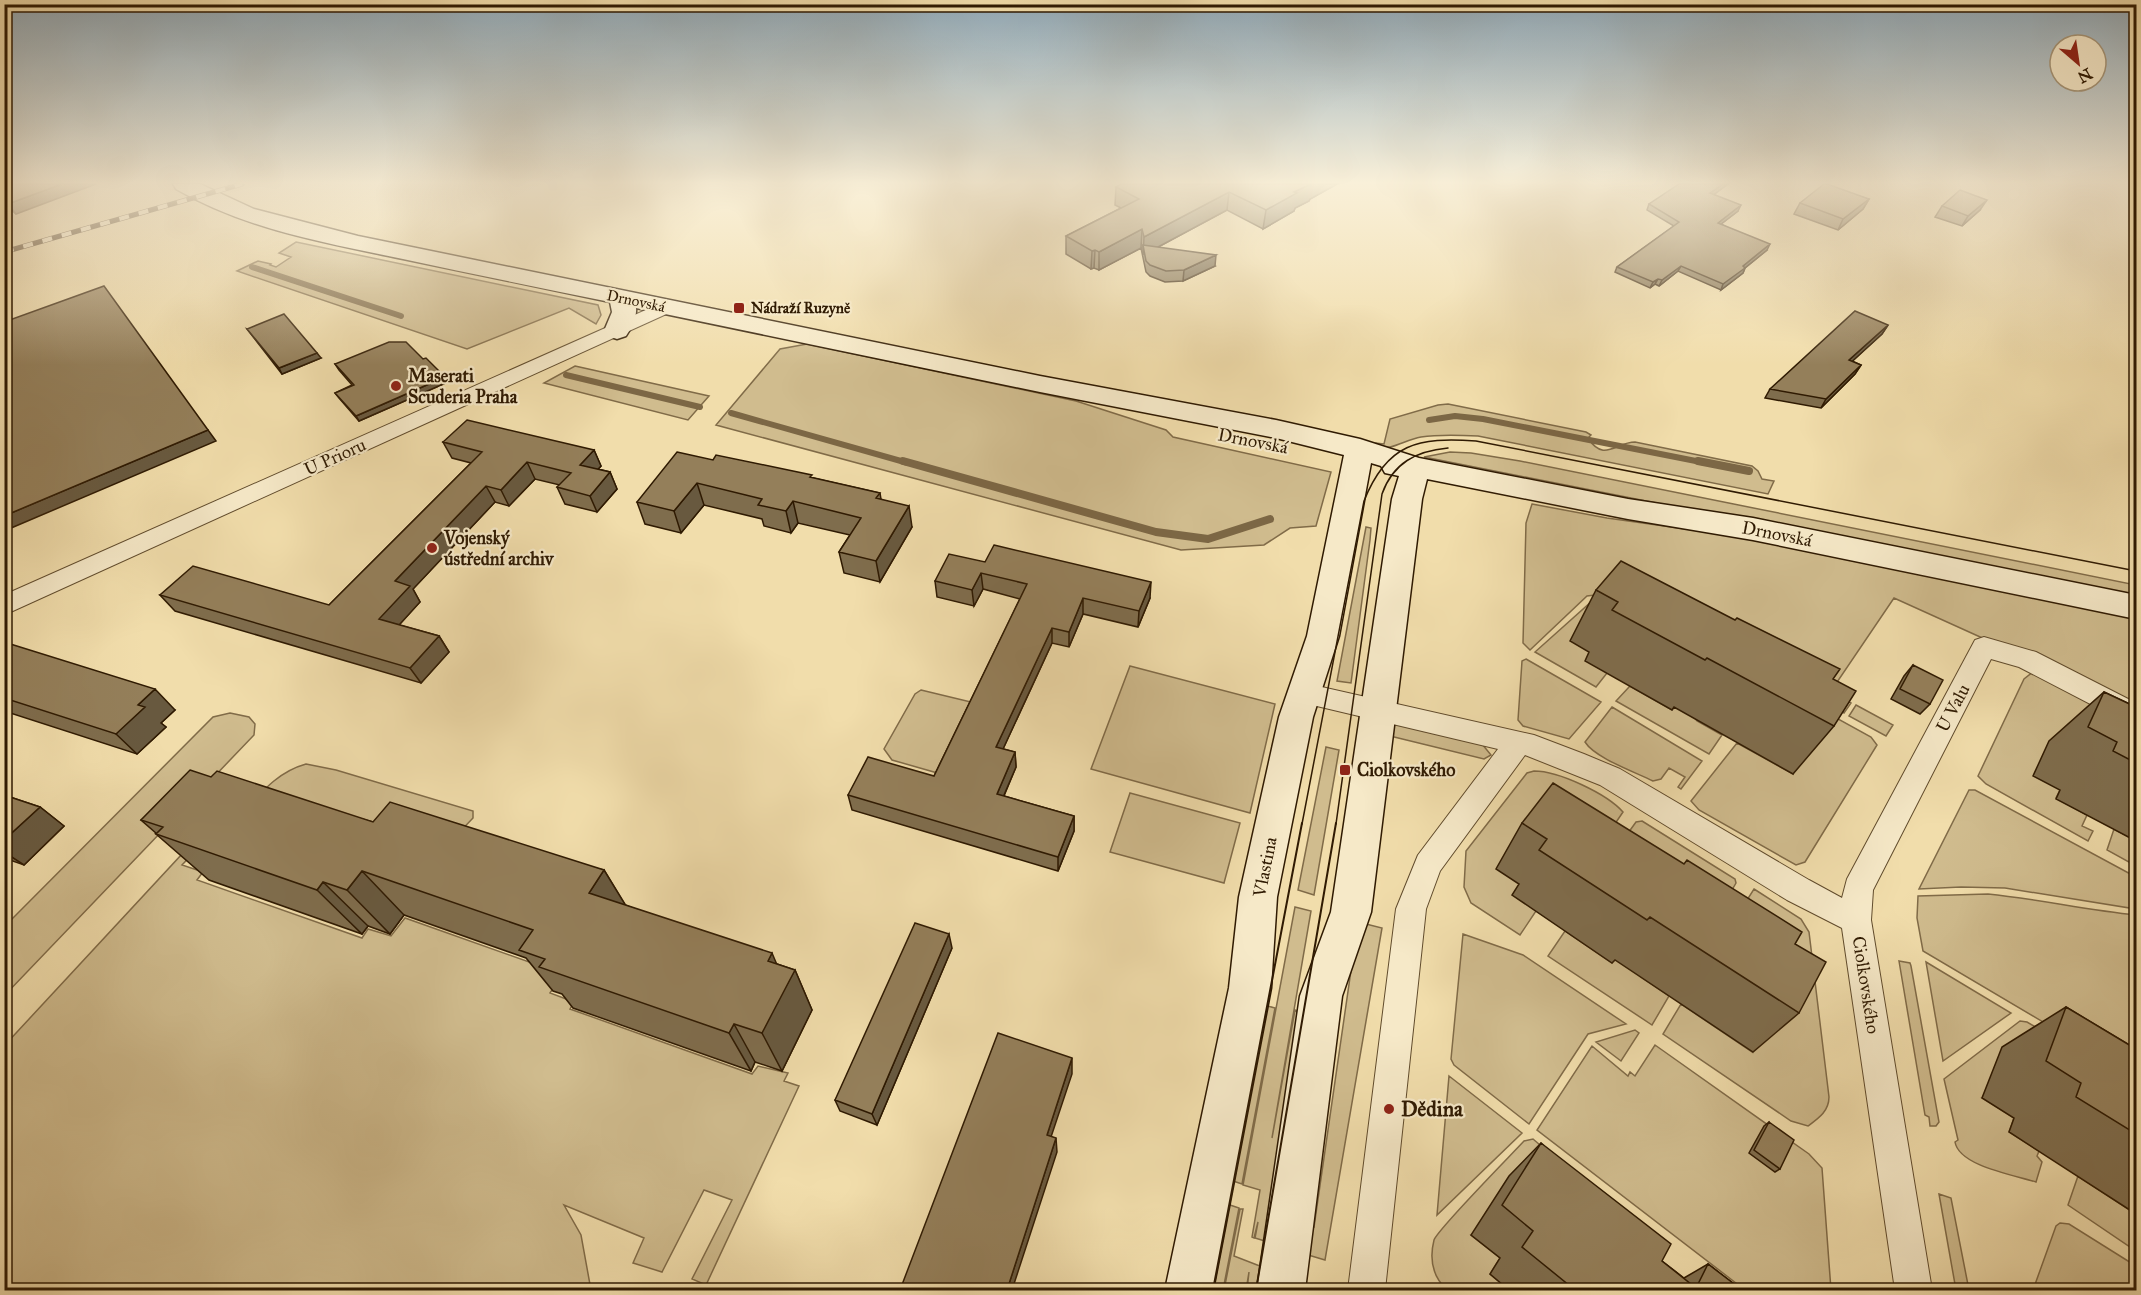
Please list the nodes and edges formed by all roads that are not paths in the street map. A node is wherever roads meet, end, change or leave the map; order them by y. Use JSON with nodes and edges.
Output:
{"nodes":[{"id":1,"x":369,"y":244,"type":"edge"},
{"id":2,"x":621,"y":298,"type":"junction"},
{"id":3,"x":666,"y":307,"type":"junction"},
{"id":4,"x":617,"y":331,"type":"junction"},
{"id":5,"x":1358,"y":455,"type":"junction"},
{"id":6,"x":1416,"y":467,"type":"junction"},
{"id":7,"x":4,"y":606,"type":"edge"},
{"id":8,"x":2136,"y":607,"type":"edge"},
{"id":9,"x":1304,"y":693,"type":"junction"},
{"id":10,"x":1380,"y":711,"type":"junction"},
{"id":11,"x":2136,"y":715,"type":"edge"},
{"id":12,"x":1518,"y":743,"type":"junction"},
{"id":13,"x":1856,"y":920,"type":"junction"},
{"id":14,"x":1189,"y":1290,"type":"edge"},
{"id":15,"x":1281,"y":1290,"type":"edge"},
{"id":16,"x":1366,"y":1290,"type":"edge"},
{"id":17,"x":1914,"y":1290,"type":"edge"}],
"edges":[{"from":1,"to":2,"type":"main road","name":"Drnovská"},
{"from":2,"to":3,"type":"main road","name":"Drnovská"},
{"from":2,"to":4,"type":"main road"},
{"from":3,"to":4,"type":"street","name":"U Prioru"},
{"from":3,"to":5,"type":"main road","name":"Drnovská"},
{"from":4,"to":7,"type":"street","name":"U Prioru"},
{"from":5,"to":6,"type":"main road","name":"Drnovská"},
{"from":5,"to":9,"type":"main road","name":"Vlastina"},
{"from":6,"to":8,"type":"main road","name":"Drnovská"},
{"from":6,"to":10,"type":"main road"},
{"from":9,"to":10,"type":"street","name":"Ciolkovského"},
{"from":9,"to":14,"type":"main road","name":"Vlastina"},
{"from":10,"to":12,"type":"street","name":"Ciolkovského"},
{"from":10,"to":15,"type":"main road"},
{"from":11,"to":13,"type":"street","name":"U Valu"},
{"from":12,"to":13,"type":"street","name":"Ciolkovského"},
{"from":12,"to":16,"type":"street"},
{"from":13,"to":17,"type":"street","name":"Ciolkovského"}]}
